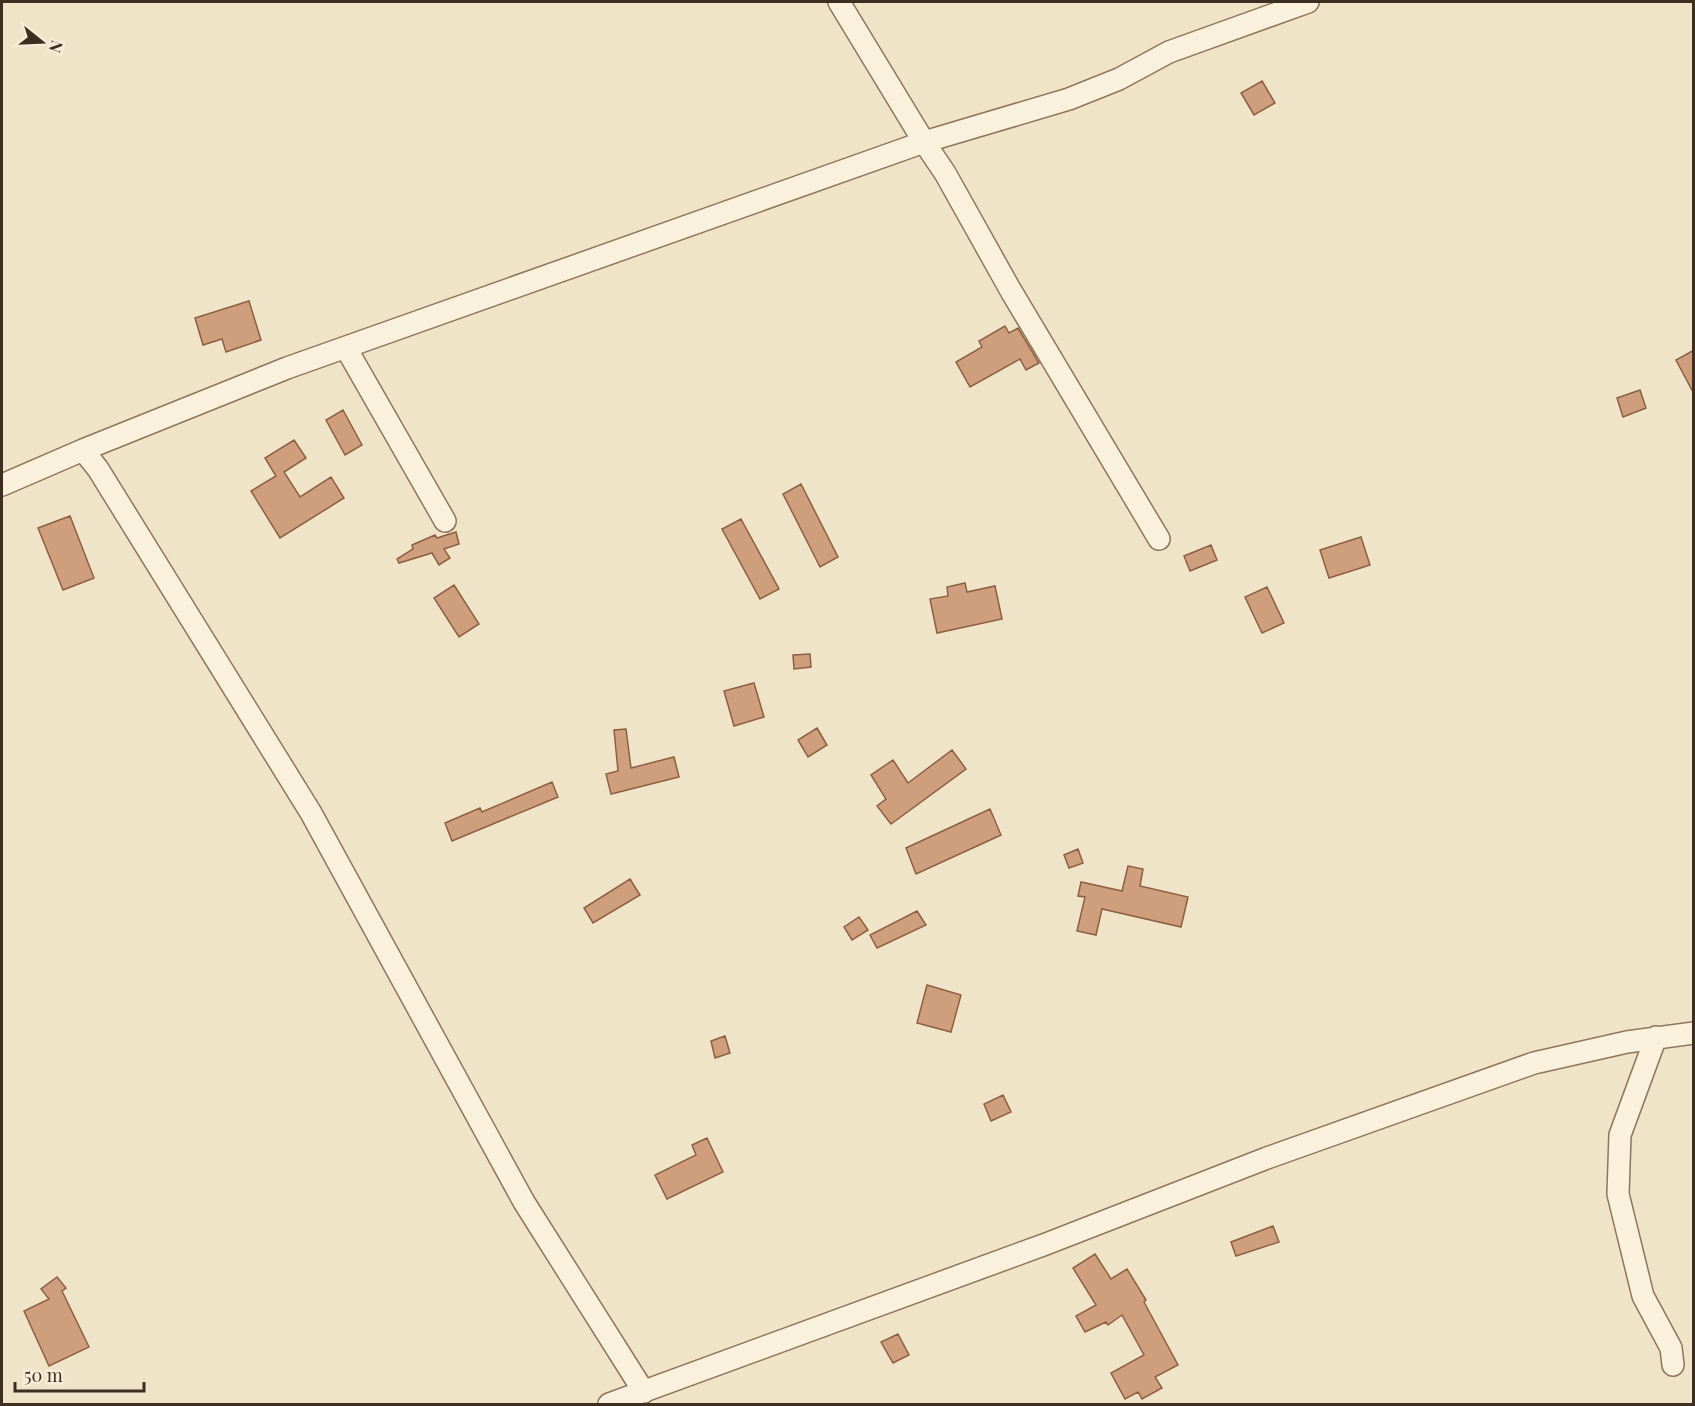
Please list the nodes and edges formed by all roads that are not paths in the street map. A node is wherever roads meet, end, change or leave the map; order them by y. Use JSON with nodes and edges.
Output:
{"nodes":[{"id":1,"x":839,"y":2,"type":"edge"},
{"id":2,"x":1308,"y":2,"type":"edge"},
{"id":3,"x":924,"y":142,"type":"junction"},
{"id":4,"x":346,"y":348,"type":"junction"},
{"id":5,"x":83,"y":450,"type":"junction"},
{"id":6,"x":2,"y":485,"type":"edge"},
{"id":7,"x":446,"y":521,"type":"dead end"},
{"id":8,"x":1160,"y":539,"type":"dead end"},
{"id":9,"x":1694,"y":1033,"type":"edge"},
{"id":10,"x":1656,"y":1037,"type":"junction"},
{"id":11,"x":1673,"y":1365,"type":"dead end"},
{"id":12,"x":644,"y":1392,"type":"junction"},
{"id":13,"x":609,"y":1404,"type":"edge"}],
"edges":[{"from":1,"to":3,"type":"street"},
{"from":2,"to":3,"type":"street"},
{"from":3,"to":4,"type":"street"},
{"from":3,"to":8,"type":"street"},
{"from":4,"to":5,"type":"street"},
{"from":4,"to":7,"type":"street"},
{"from":5,"to":6,"type":"street"},
{"from":5,"to":12,"type":"street"},
{"from":9,"to":10,"type":"street"},
{"from":10,"to":11,"type":"street"},
{"from":10,"to":12,"type":"street"},
{"from":12,"to":13,"type":"street"}]}
